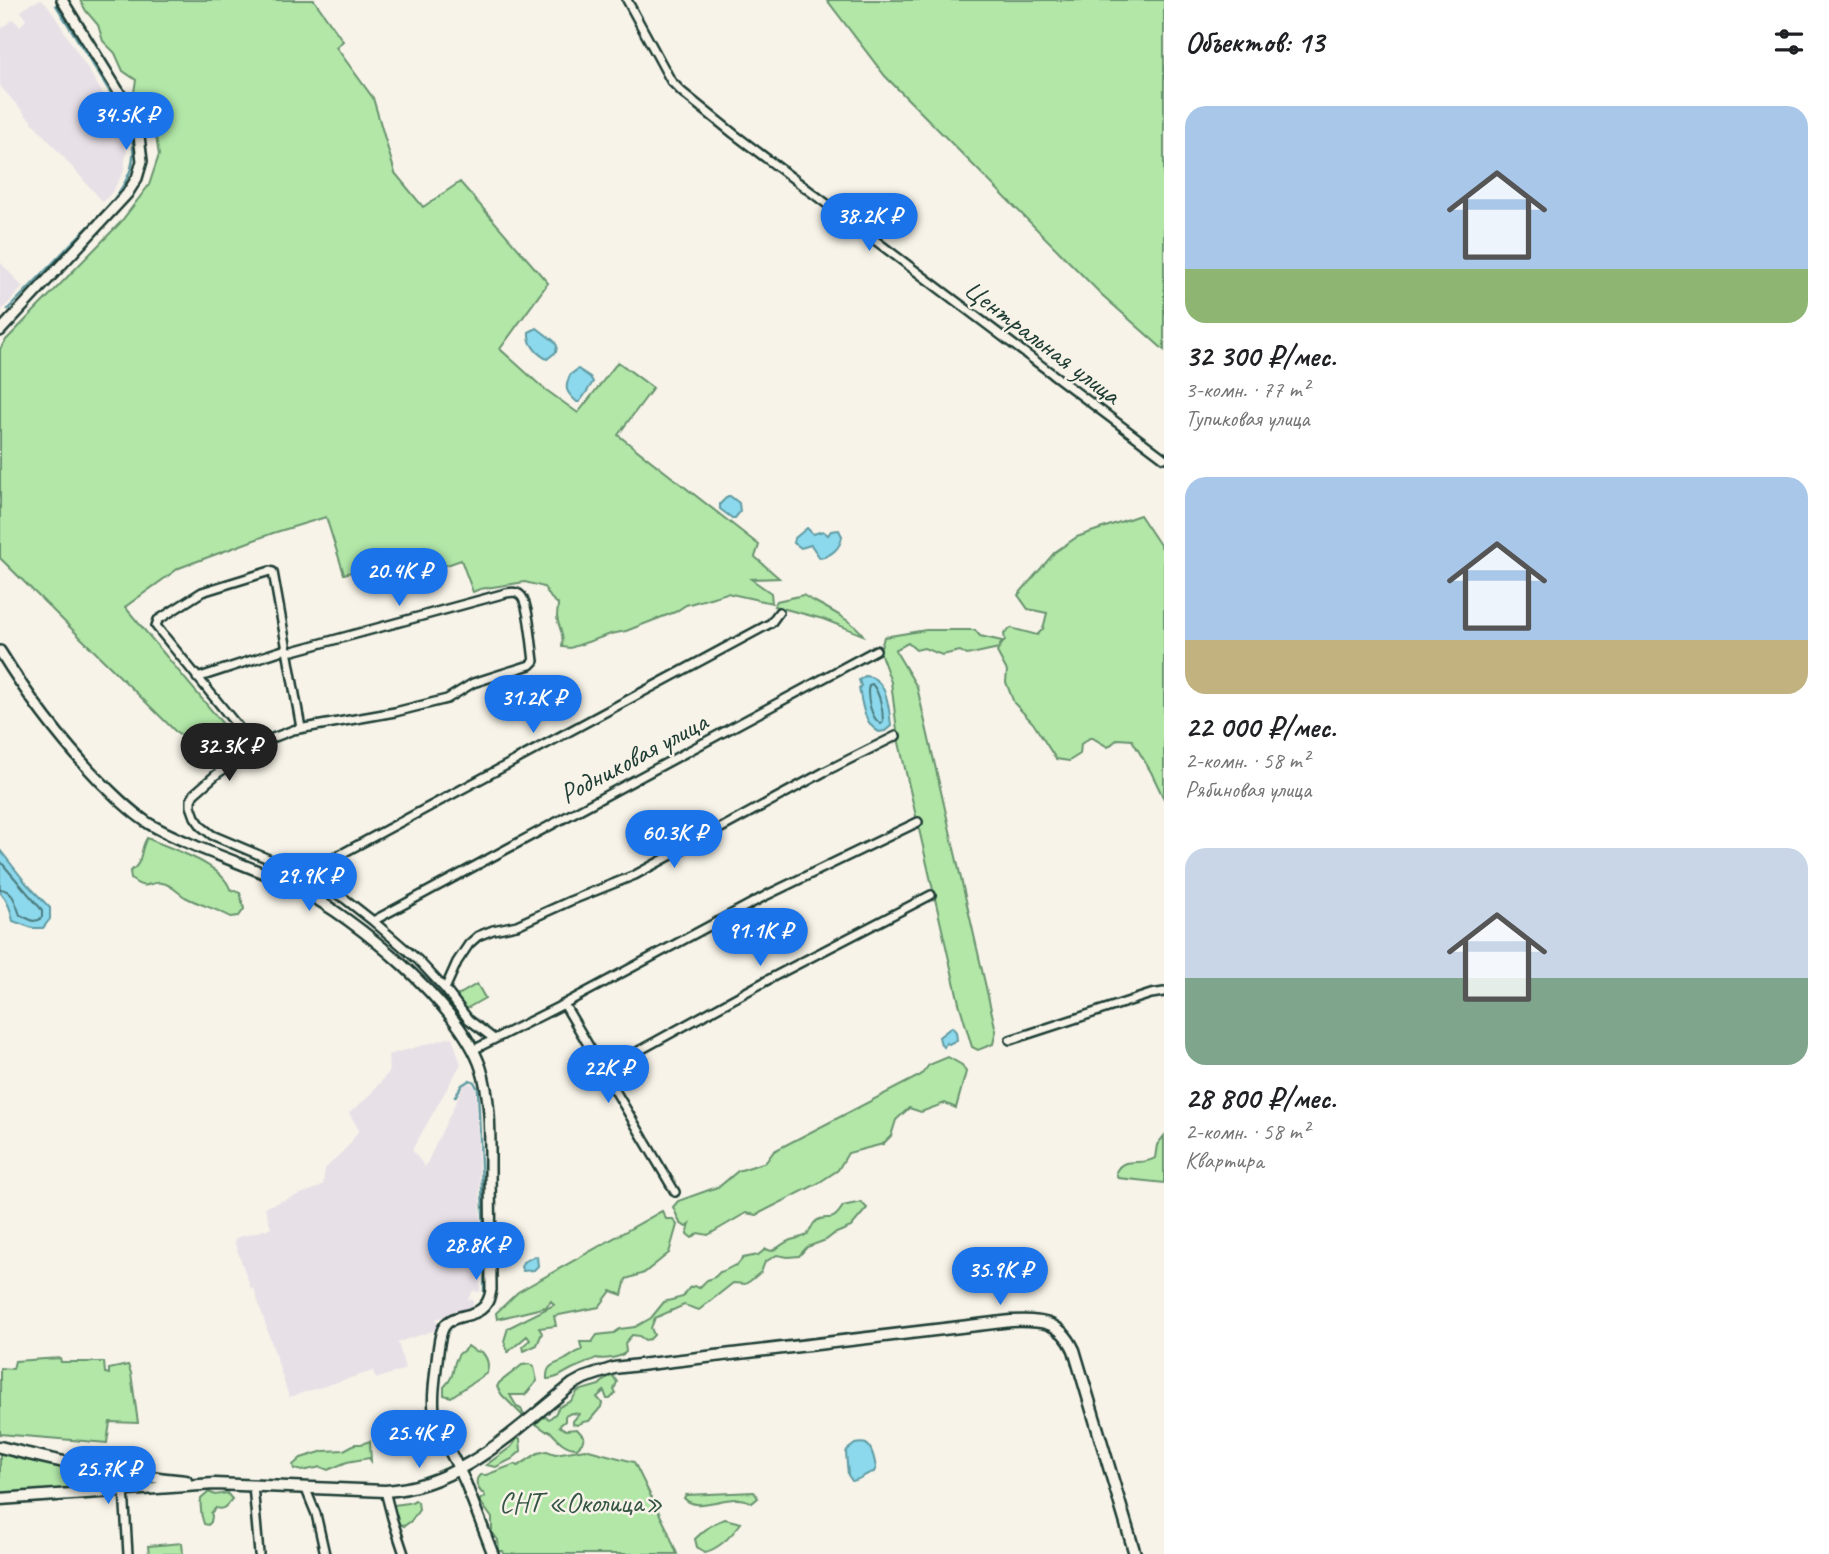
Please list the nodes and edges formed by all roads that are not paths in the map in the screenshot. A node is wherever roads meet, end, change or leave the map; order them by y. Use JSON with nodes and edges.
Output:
{"nodes":[{"id":1,"x":62,"y":0,"type":"edge"},
{"id":2,"x":628,"y":0,"type":"edge"},
{"id":3,"x":0,"y":331,"type":"edge"},
{"id":4,"x":1164,"y":458,"type":"edge"},
{"id":5,"x":779,"y":612,"type":"dead end"},
{"id":6,"x":876,"y":650,"type":"dead end"},
{"id":7,"x":0,"y":651,"type":"edge"},
{"id":8,"x":288,"y":651,"type":"junction"},
{"id":9,"x":197,"y":678,"type":"junction"},
{"id":10,"x":301,"y":728,"type":"junction"},
{"id":11,"x":897,"y":736,"type":"dead end"},
{"id":12,"x":256,"y":749,"type":"junction"},
{"id":13,"x":918,"y":822,"type":"dead end"},
{"id":14,"x":304,"y":874,"type":"junction"},
{"id":15,"x":931,"y":895,"type":"dead end"},
{"id":16,"x":373,"y":921,"type":"junction"},
{"id":17,"x":445,"y":989,"type":"junction"},
{"id":18,"x":1164,"y":992,"type":"edge"},
{"id":19,"x":564,"y":1004,"type":"junction"},
{"id":20,"x":494,"y":1039,"type":"junction"},
{"id":21,"x":1010,"y":1040,"type":"dead end"},
{"id":22,"x":473,"y":1050,"type":"junction"},
{"id":23,"x":604,"y":1070,"type":"junction"},
{"id":24,"x":675,"y":1192,"type":"dead end"},
{"id":25,"x":0,"y":1447,"type":"edge"},
{"id":26,"x":457,"y":1469,"type":"junction"},
{"id":27,"x":214,"y":1483,"type":"junction"},
{"id":28,"x":253,"y":1485,"type":"junction"},
{"id":29,"x":305,"y":1487,"type":"junction"},
{"id":30,"x":124,"y":1489,"type":"junction"},
{"id":31,"x":385,"y":1491,"type":"junction"},
{"id":32,"x":0,"y":1499,"type":"edge"},
{"id":33,"x":128,"y":1554,"type":"edge"},
{"id":34,"x":259,"y":1554,"type":"edge"},
{"id":35,"x":325,"y":1554,"type":"edge"},
{"id":36,"x":404,"y":1554,"type":"edge"},
{"id":37,"x":493,"y":1554,"type":"edge"},
{"id":38,"x":1135,"y":1554,"type":"edge"}],
"edges":[{"from":1,"to":3,"type":"street"},
{"from":2,"to":4,"type":"street","name":"Центральная улица"},
{"from":5,"to":14,"type":"street"},
{"from":6,"to":16,"type":"street","name":"Родниковая улица"},
{"from":7,"to":22,"type":"street"},
{"from":8,"to":9,"type":"street"},
{"from":8,"to":9,"type":"street"},
{"from":8,"to":10,"type":"street"},
{"from":8,"to":10,"type":"street"},
{"from":9,"to":12,"type":"street"},
{"from":10,"to":12,"type":"street"},
{"from":11,"to":17,"type":"street"},
{"from":12,"to":14,"type":"street"},
{"from":13,"to":19,"type":"street"},
{"from":14,"to":16,"type":"street"},
{"from":15,"to":23,"type":"street"},
{"from":16,"to":17,"type":"street"},
{"from":17,"to":20,"type":"street"},
{"from":18,"to":21,"type":"street"},
{"from":19,"to":20,"type":"street"},
{"from":19,"to":23,"type":"street"},
{"from":20,"to":22,"type":"street"},
{"from":22,"to":26,"type":"street"},
{"from":23,"to":24,"type":"street"},
{"from":25,"to":27,"type":"main road"},
{"from":26,"to":31,"type":"main road"},
{"from":26,"to":37,"type":"street"},
{"from":26,"to":38,"type":"main road"},
{"from":27,"to":28,"type":"main road"},
{"from":27,"to":30,"type":"main road"},
{"from":28,"to":29,"type":"main road"},
{"from":28,"to":34,"type":"street"},
{"from":29,"to":31,"type":"main road"},
{"from":29,"to":35,"type":"street"},
{"from":30,"to":32,"type":"main road"},
{"from":30,"to":33,"type":"street"},
{"from":31,"to":36,"type":"street"}]}
